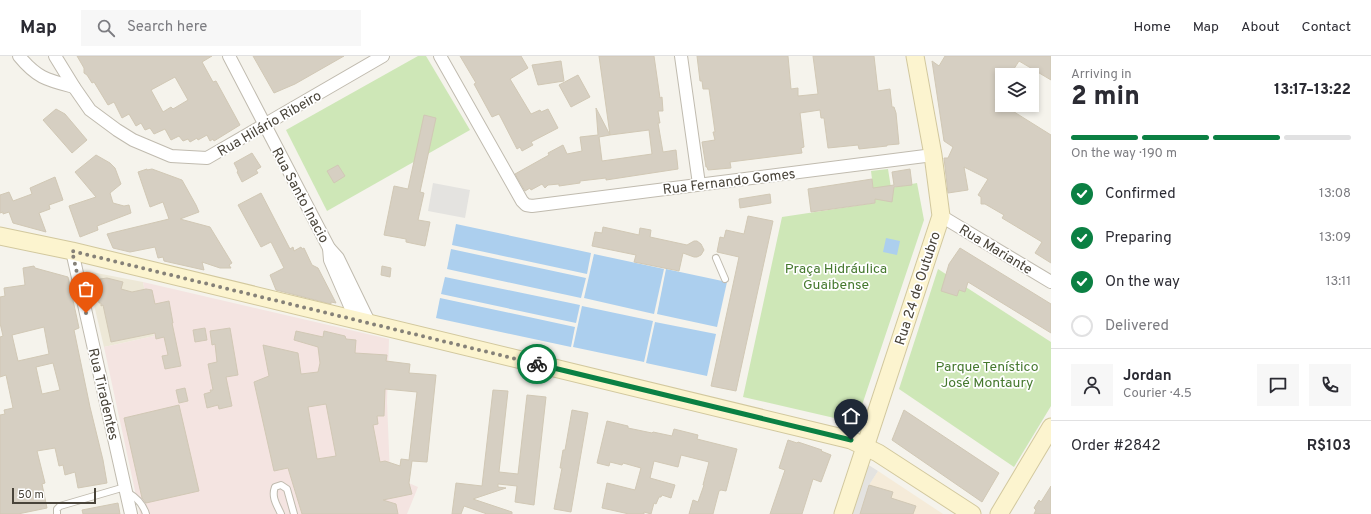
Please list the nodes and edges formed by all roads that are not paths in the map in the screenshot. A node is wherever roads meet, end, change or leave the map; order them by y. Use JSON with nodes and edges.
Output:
{"nodes":[{"id":1,"x":19,"y":56,"type":"edge"},
{"id":2,"x":55,"y":56,"type":"edge"},
{"id":3,"x":229,"y":56,"type":"edge"},
{"id":4,"x":384,"y":56,"type":"edge"},
{"id":5,"x":440,"y":56,"type":"edge"},
{"id":6,"x":681,"y":56,"type":"edge"},
{"id":7,"x":915,"y":56,"type":"edge"},
{"id":8,"x":74,"y":87,"type":"junction"},
{"id":9,"x":264,"y":125,"type":"junction"},
{"id":10,"x":933,"y":155,"type":"junction"},
{"id":11,"x":699,"y":184,"type":"junction"},
{"id":12,"x":941,"y":216,"type":"junction"},
{"id":13,"x":0,"y":236,"type":"edge"},
{"id":14,"x":72,"y":251,"type":"junction"},
{"id":15,"x":716,"y":258,"type":"dead end"},
{"id":16,"x":725,"y":279,"type":"dead end"},
{"id":17,"x":1051,"y":282,"type":"edge"},
{"id":18,"x":363,"y":322,"type":"junction"},
{"id":19,"x":1051,"y":427,"type":"edge"},
{"id":20,"x":864,"y":446,"type":"junction"},
{"id":21,"x":127,"y":486,"type":"junction"},
{"id":22,"x":57,"y":514,"type":"edge"},
{"id":23,"x":131,"y":514,"type":"edge"},
{"id":24,"x":146,"y":514,"type":"edge"},
{"id":25,"x":281,"y":514,"type":"edge"},
{"id":26,"x":294,"y":514,"type":"edge"},
{"id":27,"x":842,"y":514,"type":"edge"},
{"id":28,"x":972,"y":514,"type":"edge"},
{"id":29,"x":999,"y":514,"type":"edge"}],
"edges":[{"from":1,"to":8,"type":"street"},
{"from":2,"to":8,"type":"street","name":"Rua Hilário Ribeiro"},
{"from":3,"to":9,"type":"street","name":"Rua Santo Inacio"},
{"from":4,"to":9,"type":"street","name":"Rua Hilário Ribeiro"},
{"from":5,"to":11,"type":"street","name":"Rua Fernando Gomes"},
{"from":6,"to":11,"type":"street"},
{"from":7,"to":10,"type":"street","name":"Rua 24 de Outubro"},
{"from":8,"to":9,"type":"street","name":"Rua Hilário Ribeiro"},
{"from":9,"to":18,"type":"street","name":"Rua Santo Inacio"},
{"from":10,"to":11,"type":"street","name":"Rua Fernando Gomes"},
{"from":10,"to":12,"type":"street","name":"Rua 24 de Outubro"},
{"from":12,"to":17,"type":"street","name":"Rua Mariante"},
{"from":12,"to":20,"type":"street","name":"Rua 24 de Outubro"},
{"from":13,"to":14,"type":"street"},
{"from":14,"to":18,"type":"street"},
{"from":14,"to":21,"type":"street","name":"Rua Tiradentes"},
{"from":15,"to":16,"type":"lane"},
{"from":18,"to":20,"type":"street"},
{"from":19,"to":29,"type":"street"},
{"from":20,"to":27,"type":"street","name":"Rua 24 de Outubro"},
{"from":20,"to":28,"type":"street"},
{"from":21,"to":22,"type":"lane"},
{"from":21,"to":23,"type":"street","name":"Rua Tiradentes"},
{"from":21,"to":24,"type":"lane"},
{"from":25,"to":26,"type":"lane"}]}
